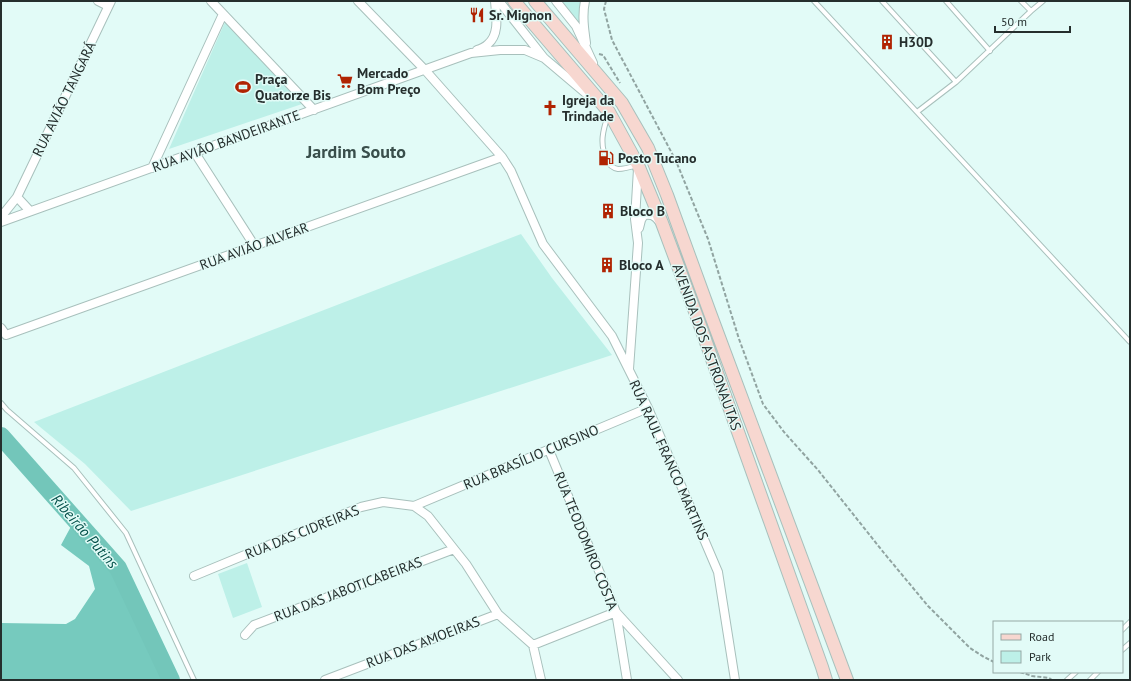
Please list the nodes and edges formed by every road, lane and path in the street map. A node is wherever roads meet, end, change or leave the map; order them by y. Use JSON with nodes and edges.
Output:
{"nodes":[{"id":1,"x":98,"y":1,"type":"edge"},
{"id":2,"x":211,"y":1,"type":"edge"},
{"id":3,"x":358,"y":1,"type":"edge"},
{"id":4,"x":495,"y":1,"type":"edge"},
{"id":5,"x":499,"y":1,"type":"edge"},
{"id":6,"x":514,"y":1,"type":"edge"},
{"id":7,"x":535,"y":1,"type":"edge"},
{"id":8,"x":556,"y":1,"type":"edge"},
{"id":9,"x":585,"y":1,"type":"edge"},
{"id":10,"x":606,"y":1,"type":"edge"},
{"id":11,"x":814,"y":1,"type":"edge"},
{"id":12,"x":882,"y":1,"type":"edge"},
{"id":13,"x":946,"y":1,"type":"edge"},
{"id":14,"x":1021,"y":1,"type":"edge"},
{"id":15,"x":1043,"y":1,"type":"edge"},
{"id":16,"x":109,"y":4,"type":"edge"},
{"id":17,"x":1030,"y":11,"type":"junction"},
{"id":18,"x":223,"y":14,"type":"junction"},
{"id":19,"x":990,"y":50,"type":"junction"},
{"id":20,"x":470,"y":53,"type":"junction"},
{"id":21,"x":585,"y":55,"type":"junction"},
{"id":22,"x":544,"y":58,"type":"junction"},
{"id":23,"x":564,"y":67,"type":"junction"},
{"id":24,"x":424,"y":70,"type":"junction"},
{"id":25,"x":956,"y":82,"type":"junction"},
{"id":26,"x":314,"y":110,"type":"junction"},
{"id":27,"x":609,"y":112,"type":"junction"},
{"id":28,"x":917,"y":112,"type":"junction"},
{"id":29,"x":195,"y":153,"type":"junction"},
{"id":30,"x":502,"y":157,"type":"junction"},
{"id":31,"x":638,"y":165,"type":"junction"},
{"id":32,"x":152,"y":168,"type":"junction"},
{"id":33,"x":17,"y":196,"type":"junction"},
{"id":34,"x":30,"y":212,"type":"junction"},
{"id":35,"x":1,"y":217,"type":"edge"},
{"id":36,"x":1,"y":222,"type":"edge"},
{"id":37,"x":662,"y":223,"type":"junction"},
{"id":38,"x":638,"y":243,"type":"junction"},
{"id":39,"x":254,"y":246,"type":"junction"},
{"id":40,"x":1,"y":328,"type":"edge"},
{"id":41,"x":3,"y":336,"type":"edge"},
{"id":42,"x":1130,"y":342,"type":"edge"},
{"id":43,"x":628,"y":370,"type":"junction"},
{"id":44,"x":1,"y":403,"type":"edge"},
{"id":45,"x":648,"y":408,"type":"junction"},
{"id":46,"x":549,"y":450,"type":"junction"},
{"id":47,"x":414,"y":506,"type":"junction"},
{"id":48,"x":454,"y":549,"type":"junction"},
{"id":49,"x":194,"y":576,"type":"dead end"},
{"id":50,"x":616,"y":612,"type":"junction"},
{"id":51,"x":498,"y":614,"type":"junction"},
{"id":52,"x":245,"y":635,"type":"dead end"},
{"id":53,"x":533,"y":645,"type":"junction"},
{"id":54,"x":993,"y":662,"type":"edge"},
{"id":55,"x":1023,"y":673,"type":"edge"},
{"id":56,"x":1075,"y":673,"type":"edge"},
{"id":57,"x":194,"y":680,"type":"edge"},
{"id":58,"x":325,"y":680,"type":"edge"},
{"id":59,"x":540,"y":680,"type":"edge"},
{"id":60,"x":627,"y":680,"type":"edge"},
{"id":61,"x":678,"y":680,"type":"edge"},
{"id":62,"x":735,"y":680,"type":"edge"},
{"id":63,"x":826,"y":680,"type":"edge"},
{"id":64,"x":847,"y":680,"type":"edge"},
{"id":65,"x":1052,"y":680,"type":"edge"},
{"id":66,"x":1067,"y":680,"type":"edge"}],
"edges":[{"from":1,"to":16,"type":"street"},
{"from":2,"to":18,"type":"street"},
{"from":3,"to":24,"type":"street"},
{"from":4,"to":20,"type":"street"},
{"from":5,"to":22,"type":"street"},
{"from":6,"to":23,"type":"main road","name":"AVENIDA DOS ASTRONAUTAS"},
{"from":7,"to":21,"type":"main road","name":"AVENIDA DOS ASTRONAUTAS"},
{"from":8,"to":21,"type":"street"},
{"from":9,"to":21,"type":"street"},
{"from":10,"to":54,"type":"path"},
{"from":11,"to":28,"type":"lane"},
{"from":12,"to":25,"type":"lane"},
{"from":13,"to":19,"type":"lane"},
{"from":14,"to":17,"type":"lane"},
{"from":15,"to":17,"type":"lane"},
{"from":16,"to":33,"type":"street","name":"RUA AVIÃO TANGARÁ"},
{"from":17,"to":19,"type":"lane"},
{"from":18,"to":26,"type":"street"},
{"from":18,"to":32,"type":"street"},
{"from":19,"to":25,"type":"lane"},
{"from":20,"to":22,"type":"street","name":"RUA AVIÃO BANDEIRANTE"},
{"from":20,"to":24,"type":"street","name":"RUA AVIÃO BANDEIRANTE"},
{"from":21,"to":23,"type":"street"},
{"from":21,"to":64,"type":"main road","name":"AVENIDA DOS ASTRONAUTAS"},
{"from":22,"to":23,"type":"street"},
{"from":23,"to":27,"type":"main road","name":"AVENIDA DOS ASTRONAUTAS"},
{"from":24,"to":26,"type":"street","name":"RUA AVIÃO BANDEIRANTE"},
{"from":24,"to":30,"type":"street"},
{"from":25,"to":28,"type":"lane"},
{"from":26,"to":29,"type":"street","name":"RUA AVIÃO BANDEIRANTE"},
{"from":27,"to":31,"type":"main road","name":"AVENIDA DOS ASTRONAUTAS"},
{"from":27,"to":31,"type":"lane"},
{"from":28,"to":42,"type":"lane"},
{"from":29,"to":32,"type":"street","name":"RUA AVIÃO BANDEIRANTE"},
{"from":29,"to":39,"type":"street"},
{"from":30,"to":39,"type":"street","name":"RUA AVIÃO ALVEAR"},
{"from":30,"to":43,"type":"street"},
{"from":31,"to":37,"type":"main road","name":"AVENIDA DOS ASTRONAUTAS"},
{"from":31,"to":38,"type":"street","name":"RUA RAUL FRANCO MARTINS"},
{"from":32,"to":34,"type":"street","name":"RUA AVIÃO BANDEIRANTE"},
{"from":33,"to":34,"type":"street"},
{"from":33,"to":35,"type":"street","name":"RUA AVIÃO TANGARÁ"},
{"from":34,"to":36,"type":"street","name":"RUA AVIÃO BANDEIRANTE"},
{"from":37,"to":38,"type":"street"},
{"from":37,"to":63,"type":"main road","name":"AVENIDA DOS ASTRONAUTAS"},
{"from":38,"to":43,"type":"street","name":"RUA RAUL FRANCO MARTINS"},
{"from":39,"to":41,"type":"street","name":"RUA AVIÃO ALVEAR"},
{"from":40,"to":41,"type":"street"},
{"from":43,"to":45,"type":"street","name":"RUA RAUL FRANCO MARTINS"},
{"from":44,"to":57,"type":"lane"},
{"from":45,"to":46,"type":"street","name":"RUA BRASÍLIO CURSINO"},
{"from":45,"to":62,"type":"street","name":"RUA RAUL FRANCO MARTINS"},
{"from":46,"to":47,"type":"street","name":"RUA BRASÍLIO CURSINO"},
{"from":46,"to":50,"type":"street","name":"RUA TEODOMIRO COSTA"},
{"from":47,"to":48,"type":"street"},
{"from":47,"to":49,"type":"street","name":"RUA DAS CIDREIRAS"},
{"from":48,"to":51,"type":"street"},
{"from":48,"to":52,"type":"street","name":"RUA DAS JABOTICABEIRAS"},
{"from":50,"to":53,"type":"street"},
{"from":50,"to":60,"type":"street","name":"RUA TEODOMIRO COSTA"},
{"from":50,"to":61,"type":"street"},
{"from":51,"to":53,"type":"street"},
{"from":51,"to":58,"type":"street","name":"RUA DAS AMOEIRAS"},
{"from":53,"to":59,"type":"street"},
{"from":55,"to":65,"type":"path"},
{"from":56,"to":66,"type":"lane"}]}
